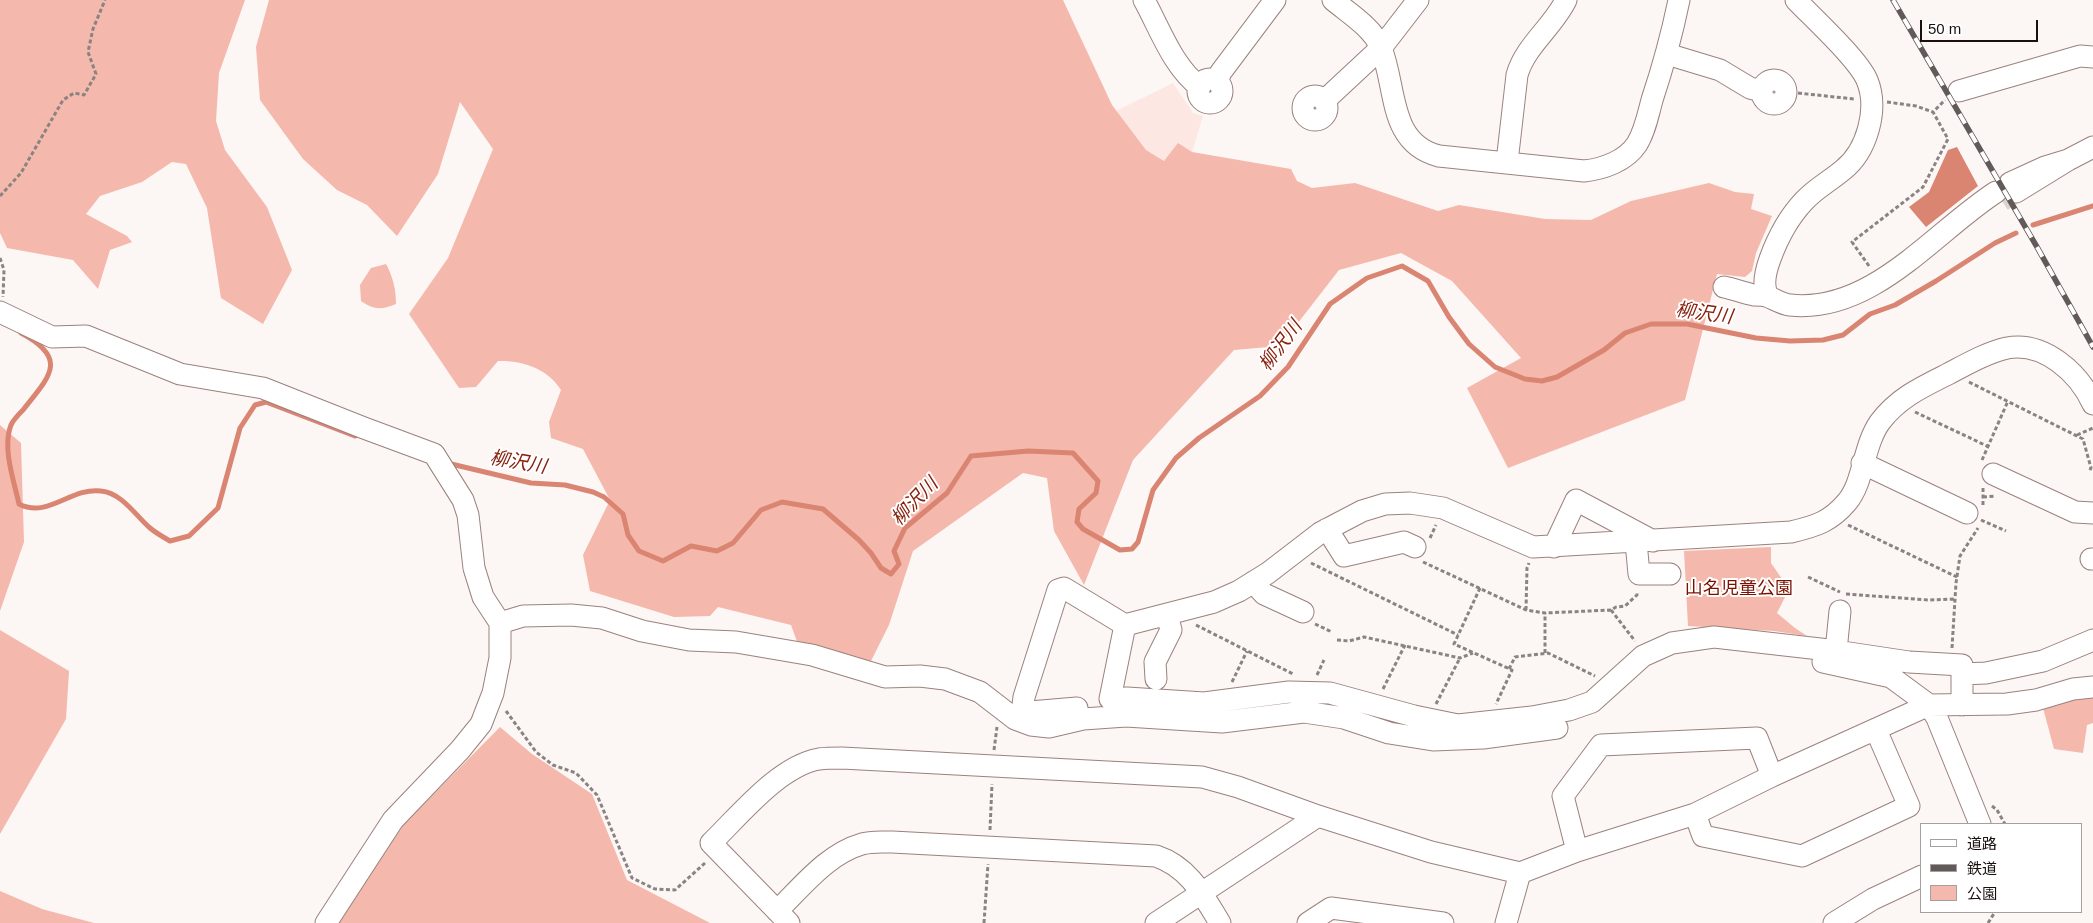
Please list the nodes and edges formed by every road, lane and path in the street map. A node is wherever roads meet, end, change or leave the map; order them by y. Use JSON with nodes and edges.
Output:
{"nodes":[{"id":1,"x":105,"y":0,"type":"edge"},
{"id":2,"x":1144,"y":0,"type":"edge"},
{"id":3,"x":1275,"y":0,"type":"edge"},
{"id":4,"x":1333,"y":0,"type":"edge"},
{"id":5,"x":1418,"y":0,"type":"edge"},
{"id":6,"x":1566,"y":0,"type":"edge"},
{"id":7,"x":1679,"y":0,"type":"edge"},
{"id":8,"x":1796,"y":0,"type":"edge"},
{"id":9,"x":1381,"y":48,"type":"junction"},
{"id":10,"x":1667,"y":54,"type":"junction"},
{"id":11,"x":2093,"y":57,"type":"edge"},
{"id":12,"x":1762,"y":91,"type":"dead end"},
{"id":13,"x":1959,"y":91,"type":"joint"},
{"id":14,"x":1798,"y":93,"type":"dead end"},
{"id":15,"x":1860,"y":100,"type":"dead end"},
{"id":16,"x":1324,"y":101,"type":"dead end"},
{"id":17,"x":1884,"y":101,"type":"dead end"},
{"id":18,"x":1933,"y":112,"type":"junction"},
{"id":19,"x":2093,"y":147,"type":"edge"},
{"id":20,"x":1507,"y":162,"type":"junction"},
{"id":21,"x":0,"y":196,"type":"edge"},
{"id":22,"x":0,"y":258,"type":"edge"},
{"id":23,"x":1872,"y":270,"type":"dead end"},
{"id":24,"x":1724,"y":287,"type":"dead end"},
{"id":25,"x":1768,"y":296,"type":"junction"},
{"id":26,"x":1,"y":312,"type":"edge"},
{"id":27,"x":1968,"y":381,"type":"dead end"},
{"id":28,"x":2093,"y":404,"type":"edge"},
{"id":29,"x":1914,"y":412,"type":"dead end"},
{"id":30,"x":2093,"y":428,"type":"edge"},
{"id":31,"x":2077,"y":436,"type":"junction"},
{"id":32,"x":1987,"y":446,"type":"dead end"},
{"id":33,"x":1862,"y":463,"type":"junction"},
{"id":34,"x":2089,"y":472,"type":"dead end"},
{"id":35,"x":1993,"y":474,"type":"dead end"},
{"id":36,"x":2093,"y":513,"type":"edge"},
{"id":37,"x":1974,"y":516,"type":"joint"},
{"id":38,"x":1840,"y":522,"type":"dead end"},
{"id":39,"x":1327,"y":529,"type":"junction"},
{"id":40,"x":2006,"y":531,"type":"dead end"},
{"id":41,"x":1433,"y":532,"type":"dead end"},
{"id":42,"x":1644,"y":542,"type":"junction"},
{"id":43,"x":1554,"y":547,"type":"junction"},
{"id":44,"x":1421,"y":549,"type":"junction"},
{"id":45,"x":1310,"y":562,"type":"dead end"},
{"id":46,"x":1527,"y":568,"type":"dead end"},
{"id":47,"x":1639,"y":574,"type":"junction"},
{"id":48,"x":1670,"y":574,"type":"dead end"},
{"id":49,"x":1808,"y":577,"type":"dead end"},
{"id":50,"x":1957,"y":577,"type":"dead end"},
{"id":51,"x":1253,"y":582,"type":"junction"},
{"id":52,"x":1480,"y":588,"type":"junction"},
{"id":53,"x":1955,"y":599,"type":"dead end"},
{"id":54,"x":1526,"y":610,"type":"junction"},
{"id":55,"x":1611,"y":610,"type":"junction"},
{"id":56,"x":1840,"y":611,"type":"dead end"},
{"id":57,"x":1303,"y":612,"type":"dead end"},
{"id":58,"x":1545,"y":613,"type":"junction"},
{"id":59,"x":1167,"y":614,"type":"junction"},
{"id":60,"x":1192,"y":623,"type":"dead end"},
{"id":61,"x":500,"y":624,"type":"junction"},
{"id":62,"x":1125,"y":625,"type":"junction"},
{"id":63,"x":1458,"y":635,"type":"junction"},
{"id":64,"x":1337,"y":640,"type":"dead end"},
{"id":65,"x":2093,"y":640,"type":"edge"},
{"id":66,"x":1710,"y":644,"type":"junction"},
{"id":67,"x":1405,"y":645,"type":"junction"},
{"id":68,"x":1640,"y":648,"type":"dead end"},
{"id":69,"x":1836,"y":650,"type":"junction"},
{"id":70,"x":1247,"y":651,"type":"junction"},
{"id":71,"x":1474,"y":653,"type":"junction"},
{"id":72,"x":1545,"y":653,"type":"junction"},
{"id":73,"x":1460,"y":658,"type":"junction"},
{"id":74,"x":1324,"y":660,"type":"dead end"},
{"id":75,"x":1508,"y":669,"type":"junction"},
{"id":76,"x":1962,"y":674,"type":"junction"},
{"id":77,"x":1316,"y":676,"type":"dead end"},
{"id":78,"x":1301,"y":678,"type":"dead end"},
{"id":79,"x":1156,"y":679,"type":"dead end"},
{"id":80,"x":1603,"y":681,"type":"dead end"},
{"id":81,"x":2093,"y":687,"type":"edge"},
{"id":82,"x":1234,"y":690,"type":"dead end"},
{"id":83,"x":1383,"y":690,"type":"dead end"},
{"id":84,"x":493,"y":693,"type":"junction"},
{"id":85,"x":1110,"y":699,"type":"junction"},
{"id":86,"x":1435,"y":705,"type":"dead end"},
{"id":87,"x":1929,"y":705,"type":"junction"},
{"id":88,"x":1962,"y":705,"type":"junction"},
{"id":89,"x":999,"y":707,"type":"junction"},
{"id":90,"x":1492,"y":713,"type":"dead end"},
{"id":91,"x":1876,"y":730,"type":"junction"},
{"id":92,"x":993,"y":765,"type":"junction"},
{"id":93,"x":1772,"y":776,"type":"junction"},
{"id":94,"x":1695,"y":814,"type":"junction"},
{"id":95,"x":1318,"y":816,"type":"junction"},
{"id":96,"x":1980,"y":823,"type":"edge"},
{"id":97,"x":989,"y":847,"type":"junction"},
{"id":98,"x":718,"y":850,"type":"junction"},
{"id":99,"x":1577,"y":851,"type":"junction"},
{"id":100,"x":1520,"y":873,"type":"junction"},
{"id":101,"x":1920,"y":877,"type":"edge"},
{"id":102,"x":1202,"y":894,"type":"junction"},
{"id":103,"x":783,"y":917,"type":"edge"},
{"id":104,"x":326,"y":923,"type":"edge"},
{"id":105,"x":984,"y":923,"type":"edge"},
{"id":106,"x":1156,"y":923,"type":"edge"},
{"id":107,"x":1220,"y":923,"type":"edge"},
{"id":108,"x":1308,"y":923,"type":"edge"},
{"id":109,"x":1443,"y":923,"type":"edge"},
{"id":110,"x":1506,"y":923,"type":"edge"},
{"id":111,"x":1834,"y":923,"type":"edge"}],
"edges":[{"from":1,"to":21,"type":"path"},
{"from":2,"to":3,"type":"street"},
{"from":4,"to":9,"type":"street"},
{"from":5,"to":9,"type":"street"},
{"from":6,"to":20,"type":"street"},
{"from":7,"to":10,"type":"street"},
{"from":8,"to":25,"type":"street"},
{"from":9,"to":16,"type":"street"},
{"from":9,"to":20,"type":"street"},
{"from":10,"to":12,"type":"street"},
{"from":10,"to":20,"type":"street"},
{"from":11,"to":13,"type":"street"},
{"from":13,"to":18,"type":"path"},
{"from":14,"to":15,"type":"path"},
{"from":17,"to":18,"type":"path"},
{"from":18,"to":23,"type":"path"},
{"from":19,"to":25,"type":"street"},
{"from":22,"to":26,"type":"path"},
{"from":24,"to":25,"type":"street"},
{"from":26,"to":61,"type":"street"},
{"from":27,"to":31,"type":"path"},
{"from":28,"to":33,"type":"street"},
{"from":29,"to":32,"type":"path"},
{"from":30,"to":31,"type":"path"},
{"from":31,"to":34,"type":"path"},
{"from":33,"to":37,"type":"street"},
{"from":33,"to":42,"type":"street"},
{"from":35,"to":36,"type":"street"},
{"from":37,"to":40,"type":"path"},
{"from":38,"to":50,"type":"path"},
{"from":39,"to":43,"type":"street"},
{"from":39,"to":44,"type":"street"},
{"from":39,"to":51,"type":"street"},
{"from":41,"to":44,"type":"path"},
{"from":42,"to":43,"type":"street"},
{"from":42,"to":43,"type":"street"},
{"from":42,"to":47,"type":"street"},
{"from":44,"to":52,"type":"path"},
{"from":45,"to":63,"type":"path"},
{"from":46,"to":54,"type":"path"},
{"from":47,"to":48,"type":"street"},
{"from":47,"to":55,"type":"path"},
{"from":49,"to":53,"type":"path"},
{"from":51,"to":57,"type":"street"},
{"from":51,"to":59,"type":"street"},
{"from":52,"to":54,"type":"path"},
{"from":52,"to":63,"type":"path"},
{"from":54,"to":58,"type":"path"},
{"from":55,"to":58,"type":"path"},
{"from":55,"to":68,"type":"path"},
{"from":56,"to":69,"type":"street"},
{"from":58,"to":72,"type":"path"},
{"from":59,"to":62,"type":"street"},
{"from":59,"to":79,"type":"street"},
{"from":60,"to":70,"type":"path"},
{"from":61,"to":84,"type":"street"},
{"from":61,"to":89,"type":"street"},
{"from":62,"to":85,"type":"street"},
{"from":62,"to":85,"type":"street"},
{"from":63,"to":71,"type":"path"},
{"from":64,"to":67,"type":"path"},
{"from":65,"to":76,"type":"street"},
{"from":66,"to":69,"type":"street"},
{"from":66,"to":85,"type":"street"},
{"from":66,"to":87,"type":"street"},
{"from":66,"to":89,"type":"street"},
{"from":67,"to":73,"type":"path"},
{"from":67,"to":83,"type":"path"},
{"from":69,"to":76,"type":"street"},
{"from":70,"to":78,"type":"path"},
{"from":70,"to":82,"type":"path"},
{"from":71,"to":73,"type":"path"},
{"from":71,"to":75,"type":"path"},
{"from":72,"to":75,"type":"path"},
{"from":72,"to":80,"type":"path"},
{"from":73,"to":86,"type":"path"},
{"from":74,"to":77,"type":"path"},
{"from":75,"to":90,"type":"path"},
{"from":76,"to":88,"type":"street"},
{"from":81,"to":88,"type":"street"},
{"from":84,"to":98,"type":"path"},
{"from":84,"to":104,"type":"street"},
{"from":87,"to":88,"type":"street"},
{"from":87,"to":91,"type":"street"},
{"from":87,"to":96,"type":"street"},
{"from":89,"to":92,"type":"path"},
{"from":91,"to":93,"type":"street"},
{"from":91,"to":94,"type":"street"},
{"from":92,"to":95,"type":"street"},
{"from":92,"to":97,"type":"path"},
{"from":92,"to":98,"type":"street"},
{"from":93,"to":94,"type":"street"},
{"from":93,"to":99,"type":"street"},
{"from":94,"to":99,"type":"street"},
{"from":95,"to":100,"type":"street"},
{"from":95,"to":102,"type":"street"},
{"from":97,"to":102,"type":"street"},
{"from":97,"to":103,"type":"street"},
{"from":97,"to":105,"type":"path"},
{"from":98,"to":103,"type":"street"},
{"from":99,"to":100,"type":"street"},
{"from":100,"to":110,"type":"street"},
{"from":101,"to":111,"type":"street"},
{"from":102,"to":106,"type":"street"},
{"from":102,"to":107,"type":"street"},
{"from":108,"to":109,"type":"street"}]}
